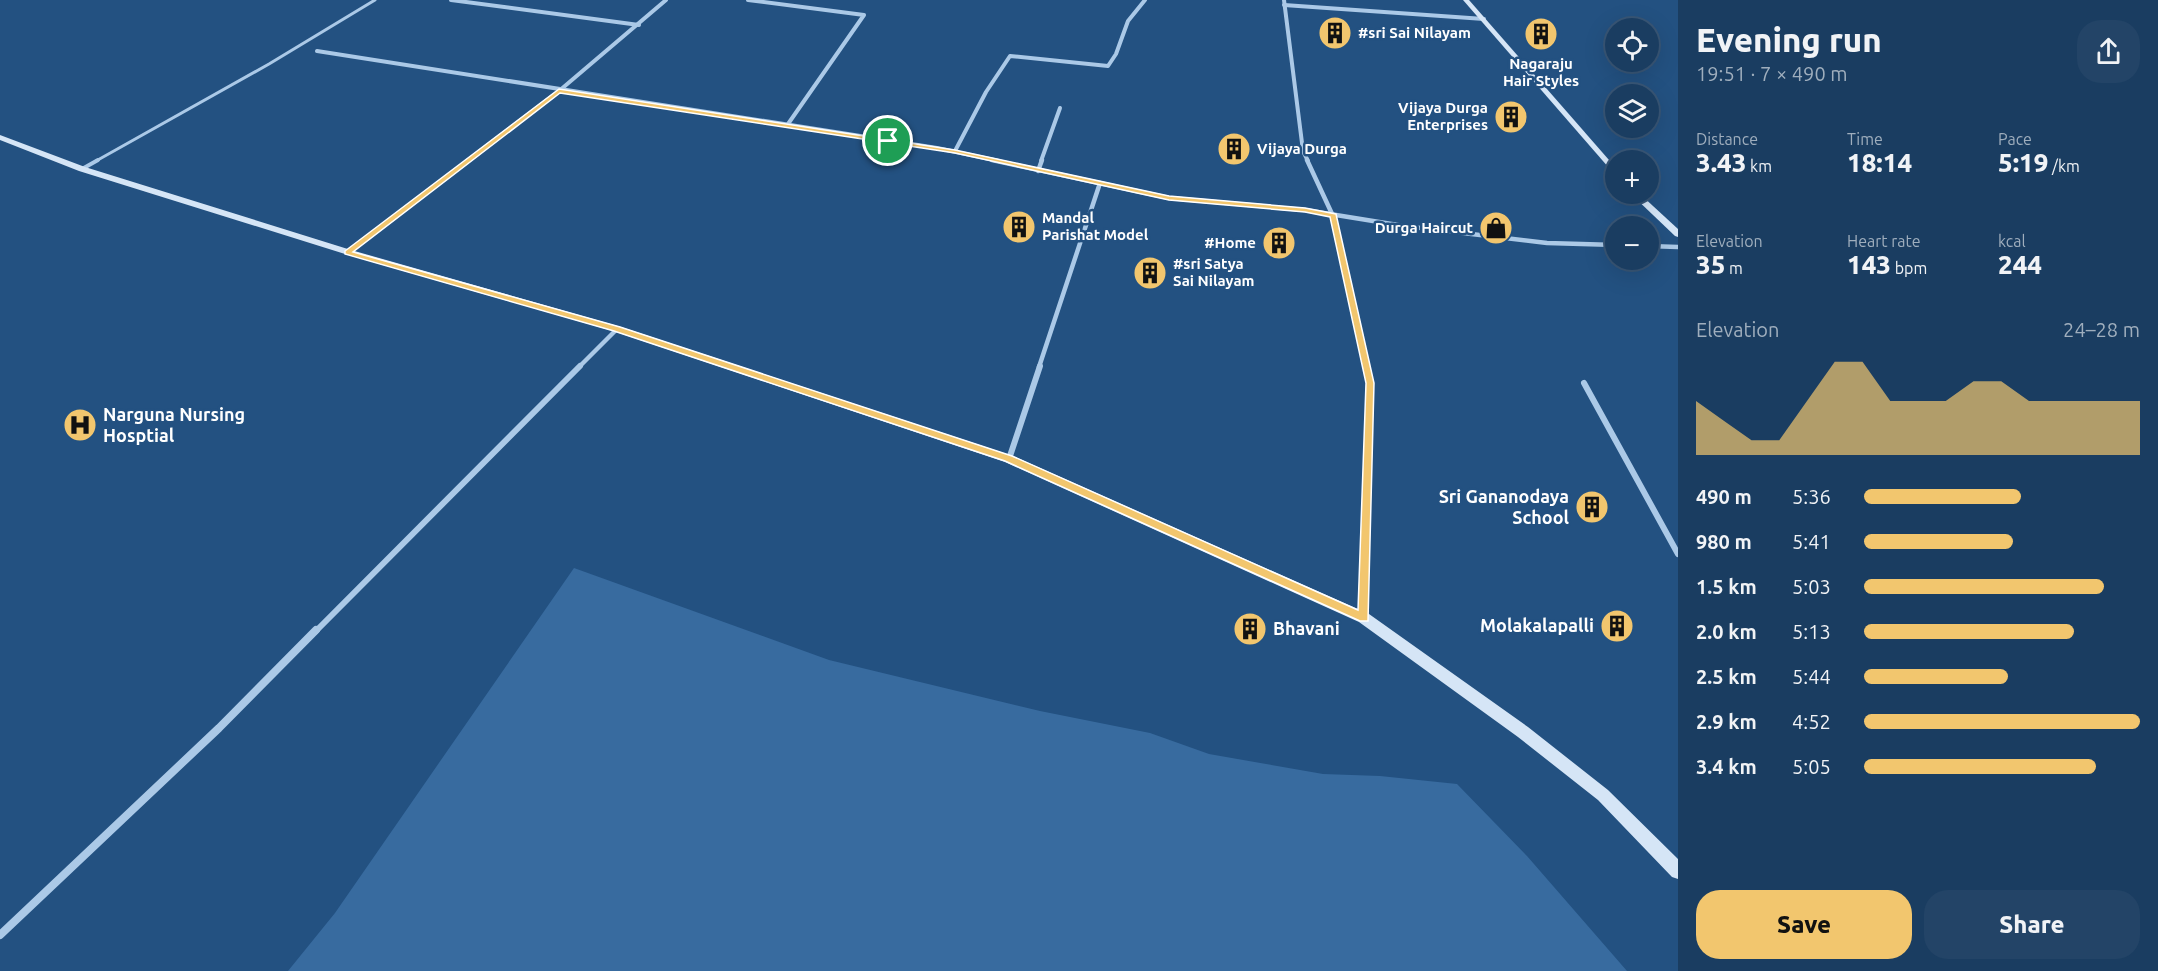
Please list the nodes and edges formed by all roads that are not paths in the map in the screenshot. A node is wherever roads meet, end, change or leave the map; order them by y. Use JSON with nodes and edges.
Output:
{"nodes":[{"id":1,"x":375,"y":0,"type":"edge"},
{"id":2,"x":452,"y":0,"type":"edge"},
{"id":3,"x":666,"y":0,"type":"edge"},
{"id":4,"x":748,"y":0,"type":"edge"},
{"id":5,"x":1145,"y":0,"type":"edge"},
{"id":6,"x":1466,"y":0,"type":"edge"},
{"id":7,"x":1284,"y":3,"type":"edge"},
{"id":8,"x":1484,"y":19,"type":"junction"},
{"id":9,"x":639,"y":25,"type":"junction"},
{"id":10,"x":317,"y":51,"type":"dead end"},
{"id":11,"x":559,"y":91,"type":"junction"},
{"id":12,"x":1060,"y":108,"type":"dead end"},
{"id":13,"x":788,"y":124,"type":"junction"},
{"id":14,"x":0,"y":137,"type":"edge"},
{"id":15,"x":955,"y":152,"type":"junction"},
{"id":16,"x":1605,"y":161,"type":"edge"},
{"id":17,"x":82,"y":169,"type":"junction"},
{"id":18,"x":1038,"y":171,"type":"junction"},
{"id":19,"x":1100,"y":183,"type":"junction"},
{"id":20,"x":1646,"y":204,"type":"edge"},
{"id":21,"x":1333,"y":216,"type":"junction"},
{"id":22,"x":1678,"y":234,"type":"edge"},
{"id":23,"x":1605,"y":245,"type":"edge"},
{"id":24,"x":1659,"y":246,"type":"edge"},
{"id":25,"x":1678,"y":247,"type":"edge"},
{"id":26,"x":348,"y":252,"type":"junction"},
{"id":27,"x":617,"y":329,"type":"junction"},
{"id":28,"x":1584,"y":383,"type":"dead end"},
{"id":29,"x":1009,"y":459,"type":"junction"},
{"id":30,"x":1678,"y":554,"type":"edge"},
{"id":31,"x":1364,"y":618,"type":"junction"},
{"id":32,"x":1678,"y":871,"type":"edge"},
{"id":33,"x":0,"y":935,"type":"edge"}],
"edges":[{"from":1,"to":17,"type":"lane"},
{"from":2,"to":9,"type":"street"},
{"from":3,"to":9,"type":"street"},
{"from":4,"to":13,"type":"street"},
{"from":5,"to":15,"type":"street"},
{"from":6,"to":8,"type":"street"},
{"from":7,"to":8,"type":"street"},
{"from":7,"to":21,"type":"street"},
{"from":8,"to":16,"type":"street"},
{"from":9,"to":11,"type":"street"},
{"from":10,"to":11,"type":"street"},
{"from":11,"to":13,"type":"street"},
{"from":11,"to":26,"type":"street"},
{"from":12,"to":18,"type":"street"},
{"from":13,"to":15,"type":"street"},
{"from":14,"to":17,"type":"street"},
{"from":15,"to":18,"type":"street"},
{"from":17,"to":26,"type":"street"},
{"from":18,"to":19,"type":"street"},
{"from":19,"to":21,"type":"street"},
{"from":19,"to":29,"type":"street"},
{"from":20,"to":22,"type":"street"},
{"from":21,"to":23,"type":"street"},
{"from":21,"to":31,"type":"street"},
{"from":24,"to":25,"type":"street"},
{"from":26,"to":27,"type":"street"},
{"from":27,"to":29,"type":"street"},
{"from":27,"to":33,"type":"street"},
{"from":28,"to":30,"type":"street"},
{"from":29,"to":31,"type":"street"},
{"from":31,"to":32,"type":"street"}]}
